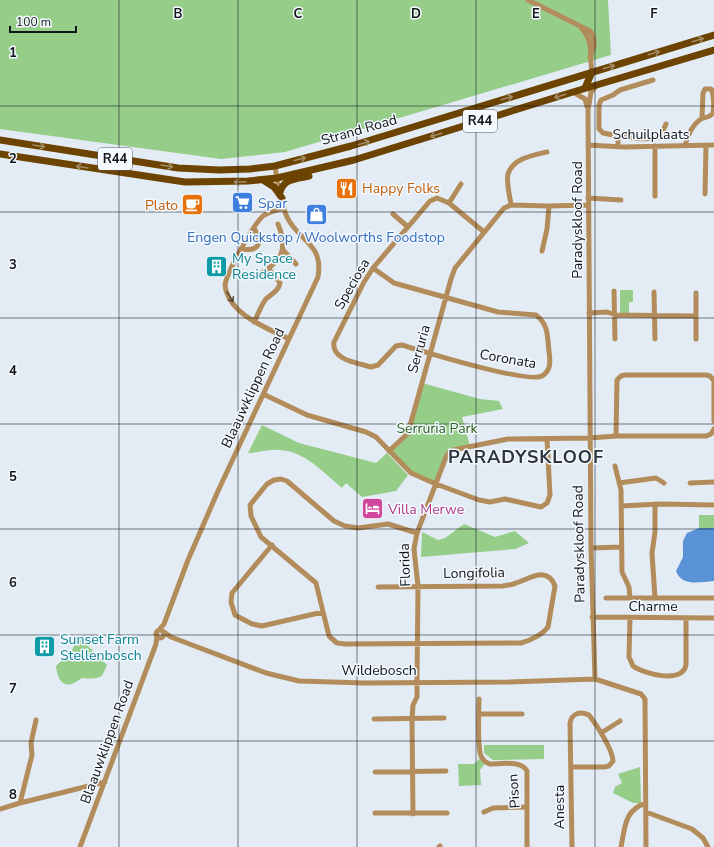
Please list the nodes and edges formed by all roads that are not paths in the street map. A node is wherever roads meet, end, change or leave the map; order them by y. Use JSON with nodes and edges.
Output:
{"nodes":[{"id":1,"x":528,"y":0,"type":"edge"},
{"id":2,"x":714,"y":34,"type":"edge"},
{"id":3,"x":714,"y":50,"type":"edge"},
{"id":4,"x":592,"y":72,"type":"junction"},
{"id":5,"x":653,"y":80,"type":"dead end"},
{"id":6,"x":606,"y":82,"type":"junction"},
{"id":7,"x":597,"y":85,"type":"junction"},
{"id":8,"x":585,"y":88,"type":"junction"},
{"id":9,"x":574,"y":92,"type":"junction"},
{"id":10,"x":588,"y":110,"type":"junction"},
{"id":11,"x":702,"y":118,"type":"junction"},
{"id":12,"x":666,"y":124,"type":"dead end"},
{"id":13,"x":618,"y":135,"type":"junction"},
{"id":14,"x":0,"y":140,"type":"edge"},
{"id":15,"x":588,"y":145,"type":"junction"},
{"id":16,"x":714,"y":145,"type":"edge"},
{"id":17,"x":655,"y":146,"type":"junction"},
{"id":18,"x":685,"y":146,"type":"junction"},
{"id":19,"x":706,"y":146,"type":"junction"},
{"id":20,"x":618,"y":147,"type":"junction"},
{"id":21,"x":547,"y":152,"type":"dead end"},
{"id":22,"x":0,"y":154,"type":"edge"},
{"id":23,"x":275,"y":166,"type":"junction"},
{"id":24,"x":322,"y":168,"type":"junction"},
{"id":25,"x":277,"y":178,"type":"junction"},
{"id":26,"x":263,"y":180,"type":"junction"},
{"id":27,"x":461,"y":184,"type":"dead end"},
{"id":28,"x":705,"y":194,"type":"dead end"},
{"id":29,"x":281,"y":195,"type":"junction"},
{"id":30,"x":655,"y":196,"type":"dead end"},
{"id":31,"x":588,"y":198,"type":"junction"},
{"id":32,"x":621,"y":200,"type":"dead end"},
{"id":33,"x":449,"y":203,"type":"junction"},
{"id":34,"x":511,"y":205,"type":"junction"},
{"id":35,"x":588,"y":205,"type":"junction"},
{"id":36,"x":548,"y":206,"type":"junction"},
{"id":37,"x":284,"y":208,"type":"junction"},
{"id":38,"x":393,"y":214,"type":"dead end"},
{"id":39,"x":278,"y":224,"type":"dead end"},
{"id":40,"x":408,"y":227,"type":"junction"},
{"id":41,"x":254,"y":228,"type":"junction"},
{"id":42,"x":484,"y":232,"type":"junction"},
{"id":43,"x":242,"y":249,"type":"junction"},
{"id":44,"x":283,"y":250,"type":"junction"},
{"id":45,"x":542,"y":251,"type":"dead end"},
{"id":46,"x":296,"y":264,"type":"dead end"},
{"id":47,"x":373,"y":268,"type":"junction"},
{"id":48,"x":269,"y":269,"type":"junction"},
{"id":49,"x":255,"y":277,"type":"dead end"},
{"id":50,"x":614,"y":290,"type":"dead end"},
{"id":51,"x":654,"y":292,"type":"dead end"},
{"id":52,"x":696,"y":293,"type":"dead end"},
{"id":53,"x":446,"y":297,"type":"junction"},
{"id":54,"x":589,"y":313,"type":"junction"},
{"id":55,"x":614,"y":315,"type":"junction"},
{"id":56,"x":655,"y":315,"type":"junction"},
{"id":57,"x":696,"y":316,"type":"junction"},
{"id":58,"x":254,"y":322,"type":"junction"},
{"id":59,"x":289,"y":339,"type":"junction"},
{"id":60,"x":615,"y":339,"type":"dead end"},
{"id":61,"x":655,"y":339,"type":"dead end"},
{"id":62,"x":696,"y":339,"type":"dead end"},
{"id":63,"x":430,"y":353,"type":"junction"},
{"id":64,"x":263,"y":394,"type":"junction"},
{"id":65,"x":714,"y":421,"type":"edge"},
{"id":66,"x":714,"y":429,"type":"edge"},
{"id":67,"x":616,"y":436,"type":"junction"},
{"id":68,"x":590,"y":438,"type":"junction"},
{"id":69,"x":547,"y":439,"type":"junction"},
{"id":70,"x":389,"y":451,"type":"junction"},
{"id":71,"x":615,"y":466,"type":"dead end"},
{"id":72,"x":714,"y":482,"type":"edge"},
{"id":73,"x":620,"y":483,"type":"junction"},
{"id":74,"x":664,"y":483,"type":"dead end"},
{"id":75,"x":690,"y":483,"type":"dead end"},
{"id":76,"x":436,"y":484,"type":"junction"},
{"id":77,"x":655,"y":504,"type":"junction"},
{"id":78,"x":714,"y":505,"type":"edge"},
{"id":79,"x":621,"y":506,"type":"junction"},
{"id":80,"x":417,"y":533,"type":"junction"},
{"id":81,"x":272,"y":545,"type":"junction"},
{"id":82,"x":621,"y":547,"type":"junction"},
{"id":83,"x":591,"y":548,"type":"junction"},
{"id":84,"x":418,"y":586,"type":"junction"},
{"id":85,"x":378,"y":587,"type":"dead end"},
{"id":86,"x":606,"y":598,"type":"dead end"},
{"id":87,"x":630,"y":598,"type":"junction"},
{"id":88,"x":655,"y":598,"type":"junction"},
{"id":89,"x":714,"y":598,"type":"edge"},
{"id":90,"x":323,"y":612,"type":"junction"},
{"id":91,"x":592,"y":617,"type":"junction"},
{"id":92,"x":630,"y":618,"type":"junction"},
{"id":93,"x":686,"y":618,"type":"junction"},
{"id":94,"x":714,"y":618,"type":"edge"},
{"id":95,"x":161,"y":634,"type":"junction"},
{"id":96,"x":418,"y":644,"type":"junction"},
{"id":97,"x":595,"y":679,"type":"junction"},
{"id":98,"x":417,"y":682,"type":"junction"},
{"id":99,"x":478,"y":699,"type":"dead end"},
{"id":100,"x":480,"y":714,"type":"junction"},
{"id":101,"x":522,"y":714,"type":"dead end"},
{"id":102,"x":444,"y":718,"type":"dead end"},
{"id":103,"x":374,"y":719,"type":"dead end"},
{"id":104,"x":412,"y":719,"type":"junction"},
{"id":105,"x":36,"y":720,"type":"dead end"},
{"id":106,"x":620,"y":720,"type":"dead end"},
{"id":107,"x":601,"y":733,"type":"junction"},
{"id":108,"x":571,"y":767,"type":"junction"},
{"id":109,"x":446,"y":771,"type":"dead end"},
{"id":110,"x":375,"y":772,"type":"dead end"},
{"id":111,"x":412,"y":772,"type":"junction"},
{"id":112,"x":105,"y":782,"type":"junction"},
{"id":113,"x":20,"y":803,"type":"junction"},
{"id":114,"x":646,"y":803,"type":"junction"},
{"id":115,"x":527,"y":807,"type":"junction"},
{"id":116,"x":0,"y":809,"type":"edge"},
{"id":117,"x":484,"y":812,"type":"dead end"},
{"id":118,"x":646,"y":812,"type":"junction"},
{"id":119,"x":375,"y":813,"type":"dead end"},
{"id":120,"x":447,"y":813,"type":"dead end"},
{"id":121,"x":413,"y":814,"type":"junction"},
{"id":122,"x":80,"y":847,"type":"edge"},
{"id":123,"x":527,"y":847,"type":"edge"},
{"id":124,"x":572,"y":847,"type":"edge"},
{"id":125,"x":621,"y":847,"type":"edge"},
{"id":126,"x":646,"y":847,"type":"edge"},
{"id":127,"x":708,"y":847,"type":"edge"}],
"edges":[{"from":1,"to":4,"type":"street"},
{"from":4,"to":2,"type":"main road","name":"Strand Road","number":"R44","one_way":true},
{"from":3,"to":6,"type":"main road","name":"Strand Road","number":"R44"},
{"from":4,"to":6,"type":"main road"},
{"from":4,"to":8,"type":"main road"},
{"from":23,"to":4,"type":"main road","name":"Strand Road","number":"R44","one_way":true},
{"from":5,"to":13,"type":"street"},
{"from":6,"to":7,"type":"main road","name":"Strand Road","number":"R44"},
{"from":7,"to":8,"type":"main road","name":"Strand Road","number":"R44"},
{"from":7,"to":10,"type":"street","name":"Paradyskloof Road"},
{"from":8,"to":9,"type":"main road","name":"Strand Road","number":"R44"},
{"from":9,"to":10,"type":"street"},
{"from":9,"to":24,"type":"main road","name":"Strand Road","number":"R44","one_way":true},
{"from":10,"to":15,"type":"street","name":"Paradyskloof Road"},
{"from":11,"to":11,"type":"street"},
{"from":11,"to":18,"type":"street"},
{"from":12,"to":13,"type":"street"},
{"from":13,"to":20,"type":"street"},
{"from":14,"to":23,"type":"main road","name":"Strand Road","number":"R44","one_way":true},
{"from":15,"to":20,"type":"street","name":"Schuilplaats"},
{"from":15,"to":31,"type":"street","name":"Paradyskloof Road"},
{"from":16,"to":19,"type":"street","name":"Schuilplaats"},
{"from":17,"to":18,"type":"street","name":"Schuilplaats"},
{"from":17,"to":20,"type":"street","name":"Schuilplaats"},
{"from":17,"to":30,"type":"street"},
{"from":18,"to":19,"type":"street","name":"Schuilplaats"},
{"from":19,"to":28,"type":"street"},
{"from":21,"to":34,"type":"street"},
{"from":26,"to":22,"type":"main road","name":"Strand Road","number":"R44","one_way":true},
{"from":23,"to":25,"type":"street","name":"Blaauwklippen Road"},
{"from":24,"to":25,"type":"main road","name":"Strand Road","number":"R44"},
{"from":24,"to":29,"type":"main road"},
{"from":25,"to":26,"type":"main road","name":"Strand Road","number":"R44"},
{"from":25,"to":29,"type":"street","name":"Blaauwklippen Road"},
{"from":26,"to":29,"type":"main road"},
{"from":27,"to":33,"type":"street"},
{"from":29,"to":37,"type":"street","name":"Blaauwklippen Road"},
{"from":31,"to":32,"type":"street"},
{"from":31,"to":35,"type":"street","name":"Paradyskloof Road"},
{"from":33,"to":40,"type":"street","name":"Speciosa"},
{"from":33,"to":42,"type":"street"},
{"from":34,"to":36,"type":"street"},
{"from":34,"to":42,"type":"street","name":"Serruria"},
{"from":35,"to":36,"type":"street"},
{"from":35,"to":54,"type":"street","name":"Paradyskloof Road"},
{"from":36,"to":45,"type":"street"},
{"from":37,"to":41,"type":"street"},
{"from":37,"to":59,"type":"street","name":"Blaauwklippen Road"},
{"from":38,"to":40,"type":"street"},
{"from":39,"to":44,"type":"street"},
{"from":40,"to":47,"type":"street","name":"Speciosa"},
{"from":41,"to":43,"type":"street"},
{"from":41,"to":43,"type":"street"},
{"from":42,"to":53,"type":"street","name":"Serruria"},
{"from":43,"to":58,"type":"street","one_way":true},
{"from":44,"to":46,"type":"street"},
{"from":44,"to":48,"type":"street"},
{"from":47,"to":53,"type":"street","name":"Coronata"},
{"from":47,"to":63,"type":"street","name":"Speciosa"},
{"from":48,"to":49,"type":"street"},
{"from":48,"to":58,"type":"street"},
{"from":50,"to":55,"type":"street"},
{"from":51,"to":56,"type":"street"},
{"from":52,"to":57,"type":"street"},
{"from":53,"to":63,"type":"street","name":"Serruria"},
{"from":53,"to":63,"type":"street","name":"Coronata"},
{"from":54,"to":55,"type":"street"},
{"from":54,"to":68,"type":"street","name":"Paradyskloof Road"},
{"from":55,"to":56,"type":"street"},
{"from":55,"to":60,"type":"street"},
{"from":56,"to":57,"type":"street"},
{"from":56,"to":61,"type":"street"},
{"from":57,"to":62,"type":"street"},
{"from":58,"to":59,"type":"street"},
{"from":59,"to":64,"type":"street","name":"Blaauwklippen Road"},
{"from":63,"to":70,"type":"street","name":"Serruria"},
{"from":64,"to":70,"type":"street"},
{"from":64,"to":95,"type":"street","name":"Blaauwklippen Road"},
{"from":65,"to":67,"type":"street"},
{"from":66,"to":67,"type":"street","name":"Florida"},
{"from":67,"to":68,"type":"street","name":"Florida"},
{"from":68,"to":69,"type":"street","name":"Florida"},
{"from":68,"to":83,"type":"street","name":"Paradyskloof Road"},
{"from":69,"to":76,"type":"street","name":"Florida"},
{"from":69,"to":76,"type":"street"},
{"from":70,"to":76,"type":"street"},
{"from":71,"to":73,"type":"street"},
{"from":72,"to":75,"type":"street"},
{"from":73,"to":74,"type":"street"},
{"from":73,"to":79,"type":"street"},
{"from":76,"to":80,"type":"street","name":"Florida"},
{"from":77,"to":78,"type":"street"},
{"from":77,"to":79,"type":"street"},
{"from":77,"to":88,"type":"street"},
{"from":79,"to":82,"type":"street"},
{"from":80,"to":81,"type":"street"},
{"from":80,"to":84,"type":"street","name":"Florida"},
{"from":81,"to":90,"type":"street"},
{"from":81,"to":90,"type":"street"},
{"from":82,"to":83,"type":"street"},
{"from":82,"to":87,"type":"street"},
{"from":83,"to":91,"type":"street","name":"Paradyskloof Road"},
{"from":84,"to":85,"type":"street","name":"Longifolia"},
{"from":84,"to":96,"type":"street","name":"Florida"},
{"from":84,"to":96,"type":"street","name":"Longifolia"},
{"from":86,"to":87,"type":"street"},
{"from":87,"to":88,"type":"street"},
{"from":88,"to":89,"type":"street"},
{"from":90,"to":96,"type":"street"},
{"from":91,"to":92,"type":"street","name":"Charme"},
{"from":91,"to":97,"type":"street","name":"Paradyskloof Road"},
{"from":92,"to":93,"type":"street","name":"Charme"},
{"from":92,"to":93,"type":"street"},
{"from":93,"to":94,"type":"street","name":"Charme"},
{"from":95,"to":98,"type":"street","name":"Wildebosch"},
{"from":95,"to":112,"type":"street","name":"Blaauwklippen Road"},
{"from":96,"to":98,"type":"street","name":"Florida"},
{"from":97,"to":98,"type":"street","name":"Wildebosch"},
{"from":97,"to":114,"type":"street"},
{"from":98,"to":104,"type":"street","name":"Florida"},
{"from":99,"to":100,"type":"street","name":"Pison"},
{"from":100,"to":101,"type":"street"},
{"from":100,"to":115,"type":"street","name":"Pison"},
{"from":102,"to":104,"type":"street"},
{"from":103,"to":104,"type":"street"},
{"from":104,"to":111,"type":"street","name":"Florida"},
{"from":105,"to":113,"type":"street"},
{"from":106,"to":107,"type":"street"},
{"from":107,"to":108,"type":"street","name":"Anesta"},
{"from":107,"to":108,"type":"street","name":"Anesta"},
{"from":108,"to":124,"type":"street","name":"Anesta"},
{"from":109,"to":111,"type":"street"},
{"from":110,"to":111,"type":"street"},
{"from":111,"to":121,"type":"street","name":"Florida"},
{"from":112,"to":113,"type":"street"},
{"from":112,"to":122,"type":"street","name":"Blaauwklippen Road"},
{"from":113,"to":116,"type":"street"},
{"from":114,"to":118,"type":"street"},
{"from":114,"to":125,"type":"street"},
{"from":115,"to":117,"type":"street"},
{"from":115,"to":123,"type":"street","name":"Pison"},
{"from":118,"to":126,"type":"street"},
{"from":118,"to":127,"type":"street"},
{"from":119,"to":121,"type":"street"},
{"from":120,"to":121,"type":"street"}]}
